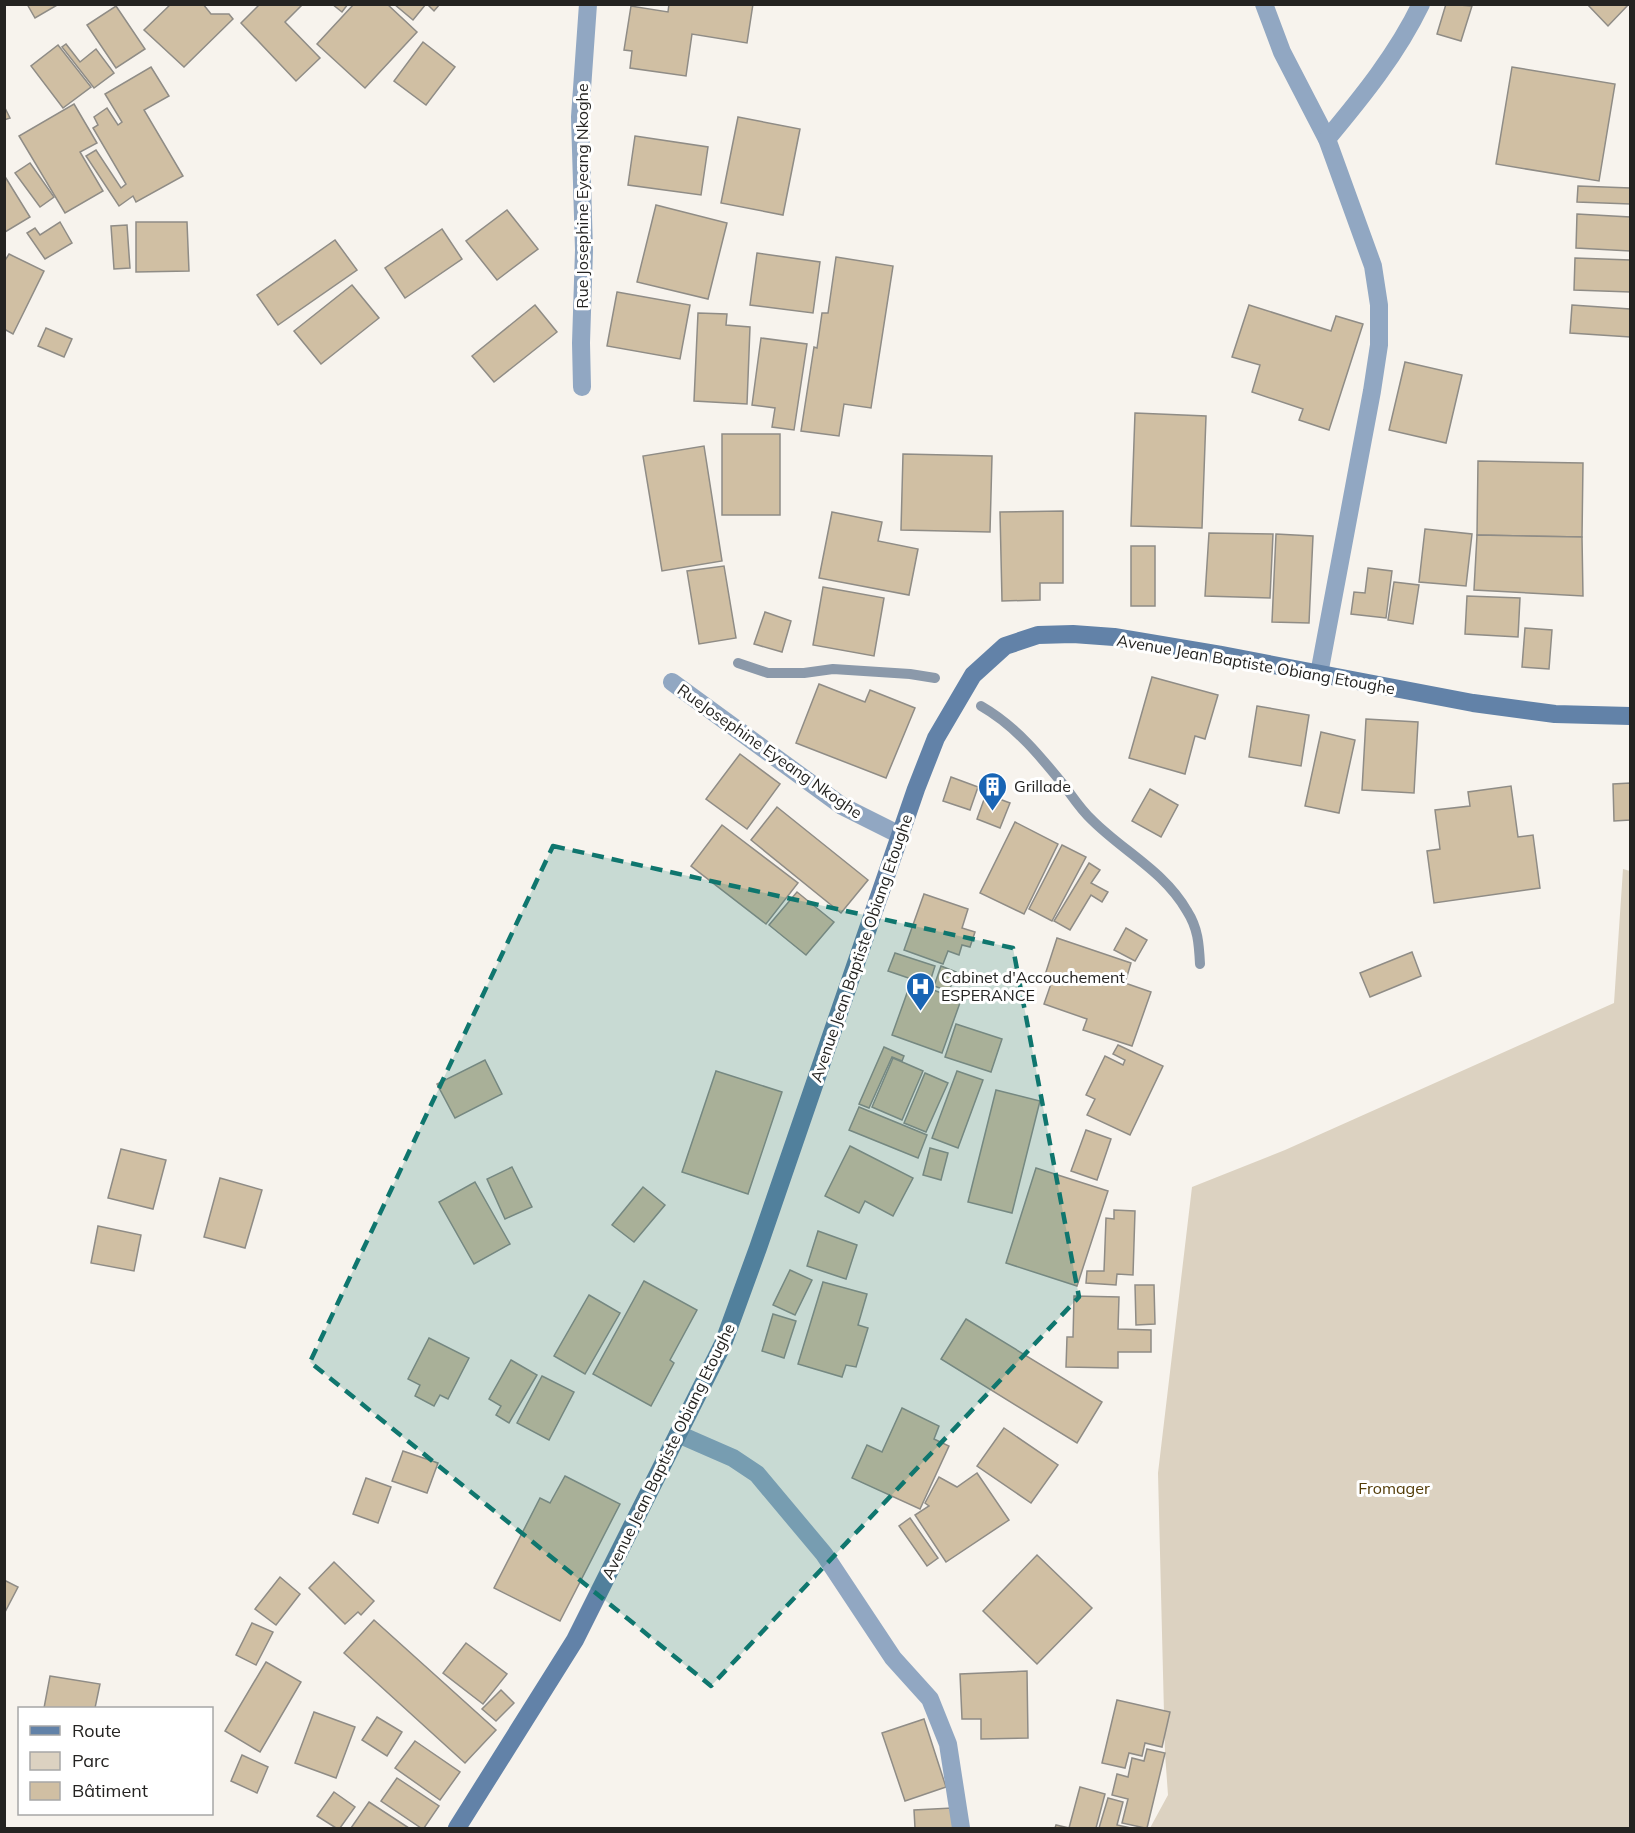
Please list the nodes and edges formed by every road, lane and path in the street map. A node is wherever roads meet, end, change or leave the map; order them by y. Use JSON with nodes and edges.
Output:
{"nodes":[{"id":1,"x":588,"y":4,"type":"edge"},
{"id":2,"x":1264,"y":4,"type":"edge"},
{"id":3,"x":1421,"y":4,"type":"edge"},
{"id":4,"x":1327,"y":139,"type":"junction"},
{"id":5,"x":582,"y":387,"type":"dead end"},
{"id":6,"x":1318,"y":674,"type":"junction"},
{"id":7,"x":672,"y":682,"type":"dead end"},
{"id":8,"x":1630,"y":716,"type":"edge"},
{"id":9,"x":900,"y":835,"type":"junction"},
{"id":10,"x":678,"y":1434,"type":"junction"},
{"id":11,"x":457,"y":1828,"type":"edge"},
{"id":12,"x":961,"y":1828,"type":"edge"}],
"edges":[{"from":1,"to":5,"type":"street","name":"Rue Josephine Eyeang Nkoghe"},
{"from":2,"to":4,"type":"street"},
{"from":3,"to":4,"type":"street"},
{"from":4,"to":6,"type":"street"},
{"from":6,"to":8,"type":"street","name":"Avenue Jean Baptiste Obiang Etoughe"},
{"from":6,"to":9,"type":"street","name":"Avenue Jean Baptiste Obiang Etoughe"},
{"from":7,"to":9,"type":"street","name":"RueJosephine Eyeang Nkoghe"},
{"from":9,"to":10,"type":"street","name":"Avenue Jean Baptiste Obiang Etoughe"},
{"from":10,"to":11,"type":"street","name":"Avenue Jean Baptiste Obiang Etoughe"},
{"from":10,"to":12,"type":"street"}]}
